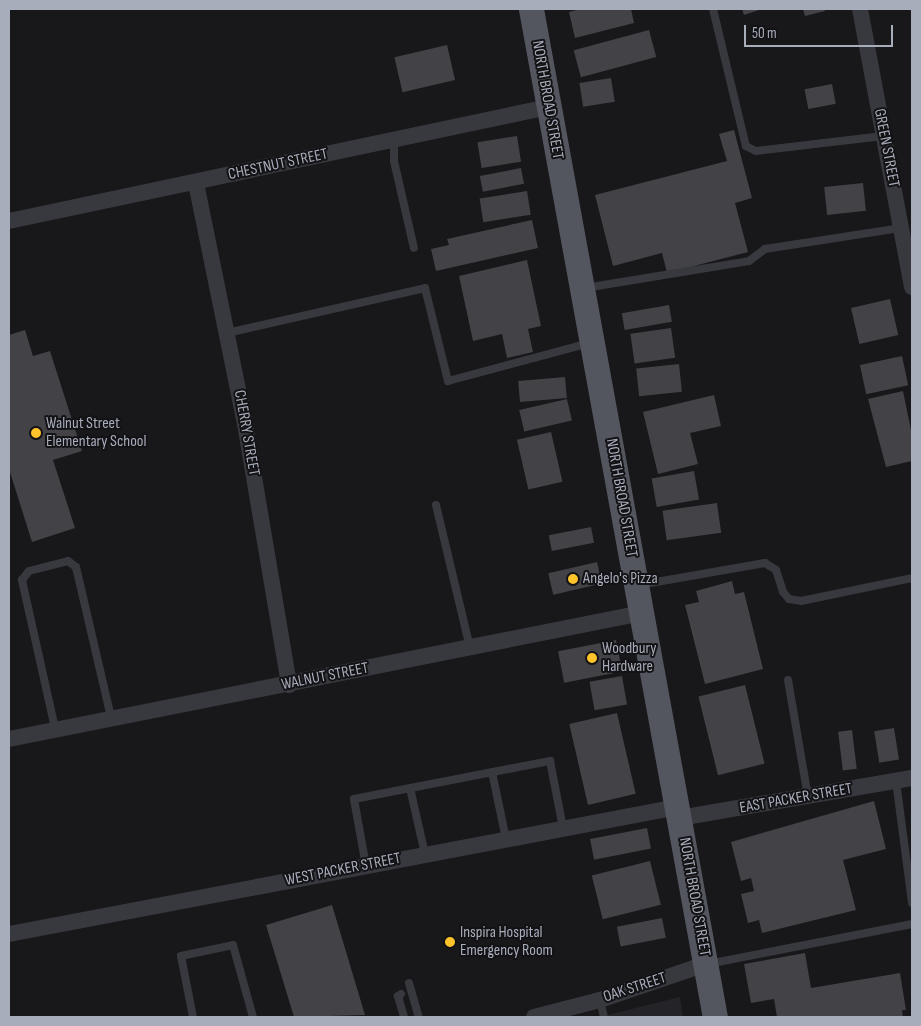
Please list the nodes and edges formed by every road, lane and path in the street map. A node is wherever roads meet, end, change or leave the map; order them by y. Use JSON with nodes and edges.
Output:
{"nodes":[{"id":1,"x":531,"y":9,"type":"edge"},
{"id":2,"x":713,"y":9,"type":"edge"},
{"id":3,"x":860,"y":9,"type":"edge"},
{"id":4,"x":548,"y":108,"type":"junction"},
{"id":5,"x":884,"y":136,"type":"junction"},
{"id":6,"x":394,"y":140,"type":"junction"},
{"id":7,"x":196,"y":183,"type":"junction"},
{"id":8,"x":9,"y":221,"type":"edge"},
{"id":9,"x":901,"y":228,"type":"junction"},
{"id":10,"x":414,"y":248,"type":"dead end"},
{"id":11,"x":912,"y":287,"type":"edge"},
{"id":12,"x":582,"y":288,"type":"junction"},
{"id":13,"x":227,"y":333,"type":"junction"},
{"id":14,"x":592,"y":343,"type":"junction"},
{"id":15,"x":436,"y":505,"type":"dead end"},
{"id":16,"x":912,"y":578,"type":"edge"},
{"id":17,"x":637,"y":585,"type":"junction"},
{"id":18,"x":642,"y":613,"type":"junction"},
{"id":19,"x":470,"y":648,"type":"junction"},
{"id":20,"x":788,"y":680,"type":"dead end"},
{"id":21,"x":289,"y":684,"type":"junction"},
{"id":22,"x":111,"y":718,"type":"junction"},
{"id":23,"x":55,"y":728,"type":"junction"},
{"id":24,"x":9,"y":739,"type":"edge"},
{"id":25,"x":492,"y":772,"type":"junction"},
{"id":26,"x":912,"y":778,"type":"edge"},
{"id":27,"x":896,"y":781,"type":"junction"},
{"id":28,"x":410,"y":788,"type":"junction"},
{"id":29,"x":808,"y":797,"type":"junction"},
{"id":30,"x":679,"y":812,"type":"junction"},
{"id":31,"x":563,"y":828,"type":"junction"},
{"id":32,"x":506,"y":839,"type":"junction"},
{"id":33,"x":425,"y":854,"type":"junction"},
{"id":34,"x":366,"y":866,"type":"junction"},
{"id":35,"x":912,"y":903,"type":"edge"},
{"id":36,"x":912,"y":924,"type":"edge"},
{"id":37,"x":9,"y":934,"type":"edge"},
{"id":38,"x":706,"y":964,"type":"junction"},
{"id":39,"x":410,"y":983,"type":"dead end"},
{"id":40,"x":401,"y":994,"type":"dead end"},
{"id":41,"x":600,"y":1000,"type":"junction"},
{"id":42,"x":193,"y":1017,"type":"edge"},
{"id":43,"x":252,"y":1017,"type":"edge"},
{"id":44,"x":404,"y":1017,"type":"edge"},
{"id":45,"x":419,"y":1017,"type":"edge"},
{"id":46,"x":534,"y":1017,"type":"edge"},
{"id":47,"x":604,"y":1017,"type":"edge"},
{"id":48,"x":715,"y":1017,"type":"edge"}],
"edges":[{"from":1,"to":4,"type":"main road","name":"NORTH BROAD STREET"},
{"from":2,"to":5,"type":"lane"},
{"from":3,"to":5,"type":"street","name":"GREEN STREET"},
{"from":4,"to":6,"type":"street","name":"CHESTNUT STREET"},
{"from":4,"to":12,"type":"main road","name":"NORTH BROAD STREET"},
{"from":5,"to":9,"type":"street","name":"GREEN STREET"},
{"from":6,"to":7,"type":"street","name":"CHESTNUT STREET"},
{"from":6,"to":10,"type":"lane"},
{"from":7,"to":8,"type":"street","name":"CHESTNUT STREET"},
{"from":7,"to":13,"type":"street","name":"CHERRY STREET"},
{"from":9,"to":11,"type":"street","name":"GREEN STREET"},
{"from":9,"to":12,"type":"lane"},
{"from":12,"to":14,"type":"main road","name":"NORTH BROAD STREET"},
{"from":13,"to":14,"type":"lane"},
{"from":13,"to":21,"type":"street","name":"CHERRY STREET"},
{"from":14,"to":17,"type":"main road","name":"NORTH BROAD STREET"},
{"from":15,"to":19,"type":"lane"},
{"from":16,"to":17,"type":"lane"},
{"from":17,"to":18,"type":"main road","name":"NORTH BROAD STREET"},
{"from":18,"to":19,"type":"street","name":"WALNUT STREET"},
{"from":18,"to":30,"type":"main road","name":"NORTH BROAD STREET"},
{"from":19,"to":21,"type":"street","name":"WALNUT STREET"},
{"from":20,"to":29,"type":"lane"},
{"from":21,"to":22,"type":"street","name":"WALNUT STREET"},
{"from":22,"to":23,"type":"street","name":"WALNUT STREET"},
{"from":22,"to":23,"type":"lane"},
{"from":23,"to":24,"type":"street","name":"WALNUT STREET"},
{"from":25,"to":28,"type":"lane"},
{"from":25,"to":31,"type":"lane"},
{"from":25,"to":32,"type":"lane"},
{"from":26,"to":27,"type":"street","name":"EAST PACKER STREET"},
{"from":27,"to":29,"type":"street","name":"EAST PACKER STREET"},
{"from":27,"to":35,"type":"lane"},
{"from":28,"to":33,"type":"lane"},
{"from":28,"to":34,"type":"lane"},
{"from":29,"to":30,"type":"street","name":"EAST PACKER STREET"},
{"from":30,"to":31,"type":"street","name":"WEST PACKER STREET"},
{"from":30,"to":38,"type":"main road","name":"NORTH BROAD STREET"},
{"from":31,"to":32,"type":"street","name":"WEST PACKER STREET"},
{"from":32,"to":33,"type":"street","name":"WEST PACKER STREET"},
{"from":33,"to":34,"type":"street","name":"WEST PACKER STREET"},
{"from":34,"to":37,"type":"street","name":"WEST PACKER STREET"},
{"from":36,"to":38,"type":"lane"},
{"from":38,"to":41,"type":"street","name":"OAK STREET"},
{"from":38,"to":48,"type":"main road","name":"NORTH BROAD STREET"},
{"from":39,"to":45,"type":"lane"},
{"from":40,"to":44,"type":"lane"},
{"from":41,"to":46,"type":"street","name":"OAK STREET"},
{"from":41,"to":47,"type":"lane"},
{"from":42,"to":43,"type":"lane"}]}
